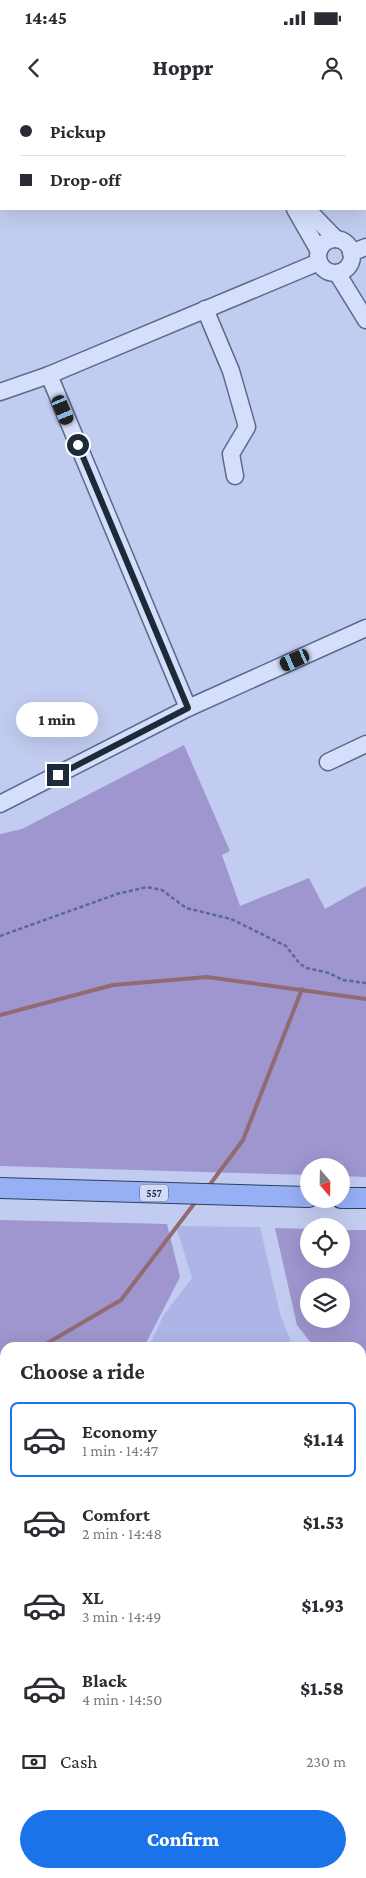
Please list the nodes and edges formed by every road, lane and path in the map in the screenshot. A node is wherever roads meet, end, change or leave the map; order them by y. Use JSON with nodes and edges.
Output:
{"nodes":[{"id":1,"x":296,"y":210,"type":"edge"},
{"id":2,"x":308,"y":210,"type":"edge"},
{"id":3,"x":336,"y":239,"type":"junction"},
{"id":4,"x":359,"y":250,"type":"edge"},
{"id":5,"x":319,"y":257,"type":"junction"},
{"id":6,"x":337,"y":273,"type":"junction"},
{"id":7,"x":206,"y":309,"type":"junction"},
{"id":8,"x":366,"y":320,"type":"edge"},
{"id":9,"x":48,"y":375,"type":"junction"},
{"id":10,"x":0,"y":392,"type":"edge"},
{"id":11,"x":235,"y":476,"type":"dead end"},
{"id":12,"x":366,"y":628,"type":"edge"},
{"id":13,"x":188,"y":708,"type":"junction"},
{"id":14,"x":366,"y":744,"type":"edge"},
{"id":15,"x":328,"y":762,"type":"dead end"},
{"id":16,"x":0,"y":804,"type":"edge"},
{"id":17,"x":0,"y":936,"type":"edge"},
{"id":18,"x":366,"y":983,"type":"edge"},
{"id":19,"x":0,"y":1188,"type":"edge"},
{"id":20,"x":300,"y":1197,"type":"edge"},
{"id":21,"x":350,"y":1198,"type":"edge"},
{"id":22,"x":366,"y":1198,"type":"edge"}],
"edges":[{"from":1,"to":5,"type":"street"},
{"from":2,"to":3,"type":"street"},
{"from":3,"to":4,"type":"street"},
{"from":3,"to":5,"type":"street"},
{"from":4,"to":6,"type":"street"},
{"from":5,"to":6,"type":"street"},
{"from":5,"to":7,"type":"street"},
{"from":6,"to":8,"type":"street"},
{"from":7,"to":9,"type":"street"},
{"from":7,"to":11,"type":"street"},
{"from":9,"to":10,"type":"street"},
{"from":9,"to":13,"type":"street"},
{"from":12,"to":13,"type":"street"},
{"from":13,"to":16,"type":"street"},
{"from":14,"to":15,"type":"street"},
{"from":17,"to":18,"type":"path"},
{"from":19,"to":20,"type":"main road","number":"557"},
{"from":21,"to":22,"type":"main road"}]}
